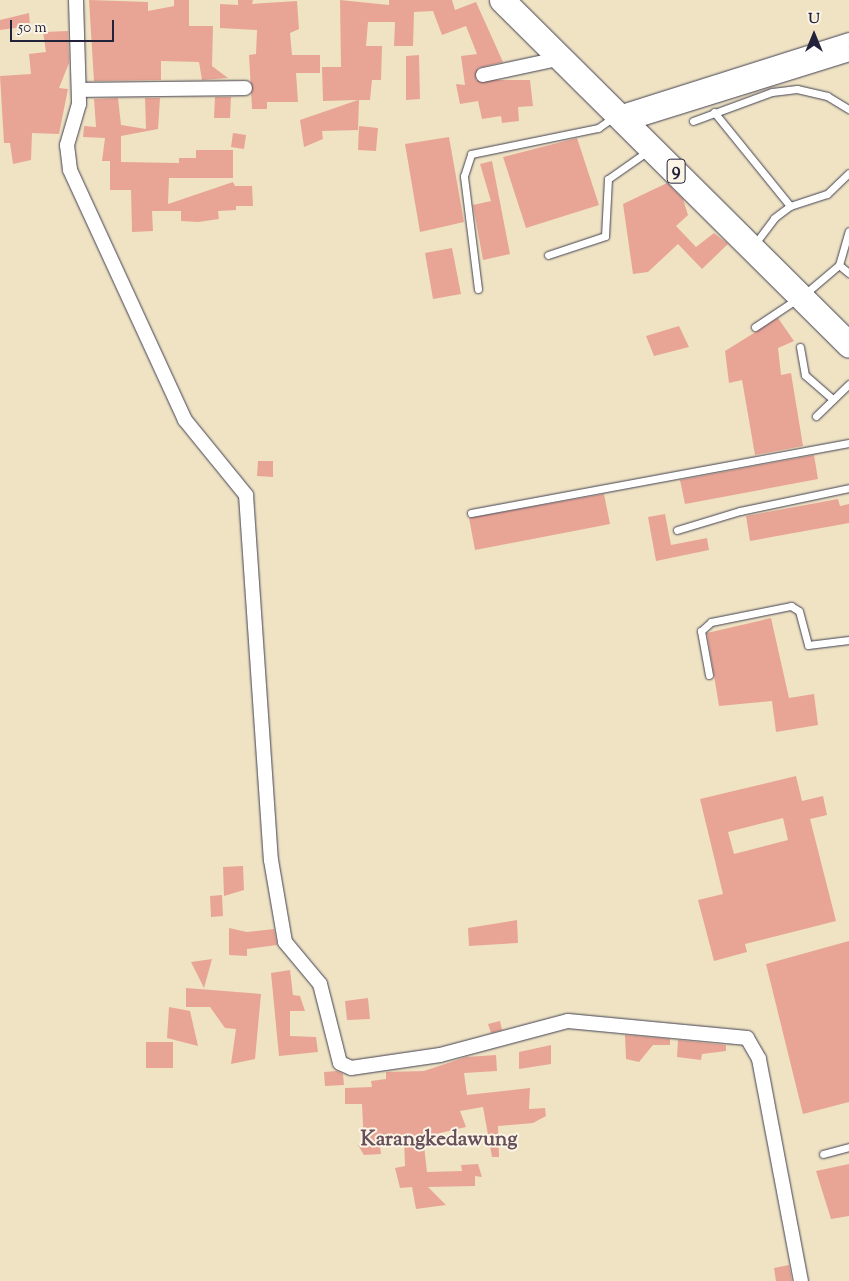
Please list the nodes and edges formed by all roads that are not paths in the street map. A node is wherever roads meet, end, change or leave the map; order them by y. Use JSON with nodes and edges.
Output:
{"nodes":[{"id":1,"x":76,"y":0,"type":"edge"},
{"id":2,"x":502,"y":0,"type":"edge"},
{"id":3,"x":849,"y":40,"type":"edge"},
{"id":4,"x":849,"y":54,"type":"edge"},
{"id":5,"x":562,"y":58,"type":"junction"},
{"id":6,"x":483,"y":74,"type":"dead end"},
{"id":7,"x":245,"y":88,"type":"dead end"},
{"id":8,"x":80,"y":90,"type":"junction"},
{"id":9,"x":849,"y":109,"type":"edge"},
{"id":10,"x":714,"y":112,"type":"junction"},
{"id":11,"x":624,"y":118,"type":"junction"},
{"id":12,"x":693,"y":121,"type":"dead end"},
{"id":13,"x":653,"y":148,"type":"junction"},
{"id":14,"x":849,"y":173,"type":"edge"},
{"id":15,"x":790,"y":206,"type":"junction"},
{"id":16,"x":849,"y":231,"type":"edge"},
{"id":17,"x":752,"y":247,"type":"junction"},
{"id":18,"x":548,"y":255,"type":"dead end"},
{"id":19,"x":839,"y":265,"type":"junction"},
{"id":20,"x":849,"y":272,"type":"edge"},
{"id":21,"x":478,"y":290,"type":"dead end"},
{"id":22,"x":801,"y":296,"type":"junction"},
{"id":23,"x":755,"y":328,"type":"dead end"},
{"id":24,"x":849,"y":344,"type":"edge"},
{"id":25,"x":800,"y":347,"type":"dead end"},
{"id":26,"x":849,"y":384,"type":"edge"},
{"id":27,"x":833,"y":399,"type":"junction"},
{"id":28,"x":816,"y":416,"type":"dead end"},
{"id":29,"x":849,"y":443,"type":"edge"},
{"id":30,"x":849,"y":488,"type":"edge"},
{"id":31,"x":471,"y":513,"type":"dead end"},
{"id":32,"x":678,"y":530,"type":"dead end"},
{"id":33,"x":849,"y":640,"type":"edge"},
{"id":34,"x":709,"y":675,"type":"dead end"},
{"id":35,"x":849,"y":1148,"type":"edge"},
{"id":36,"x":823,"y":1154,"type":"dead end"},
{"id":37,"x":800,"y":1281,"type":"edge"}],
"edges":[{"from":1,"to":8,"type":"street"},
{"from":2,"to":5,"type":"highway","number":"9"},
{"from":3,"to":11,"type":"street"},
{"from":4,"to":11,"type":"street"},
{"from":5,"to":6,"type":"street"},
{"from":5,"to":11,"type":"highway","number":"9"},
{"from":7,"to":8,"type":"street"},
{"from":8,"to":37,"type":"street"},
{"from":9,"to":10,"type":"lane"},
{"from":10,"to":12,"type":"lane"},
{"from":10,"to":15,"type":"lane"},
{"from":11,"to":13,"type":"highway","number":"9"},
{"from":11,"to":21,"type":"lane"},
{"from":13,"to":17,"type":"highway","number":"9"},
{"from":13,"to":18,"type":"lane"},
{"from":14,"to":15,"type":"lane"},
{"from":15,"to":17,"type":"lane"},
{"from":16,"to":19,"type":"lane"},
{"from":17,"to":22,"type":"highway","number":"9"},
{"from":19,"to":20,"type":"lane"},
{"from":19,"to":22,"type":"lane"},
{"from":22,"to":23,"type":"lane"},
{"from":22,"to":24,"type":"highway","number":"9"},
{"from":25,"to":27,"type":"lane"},
{"from":26,"to":27,"type":"lane"},
{"from":27,"to":28,"type":"lane"},
{"from":29,"to":31,"type":"lane"},
{"from":30,"to":32,"type":"lane"},
{"from":33,"to":34,"type":"lane"},
{"from":35,"to":36,"type":"lane"}]}
